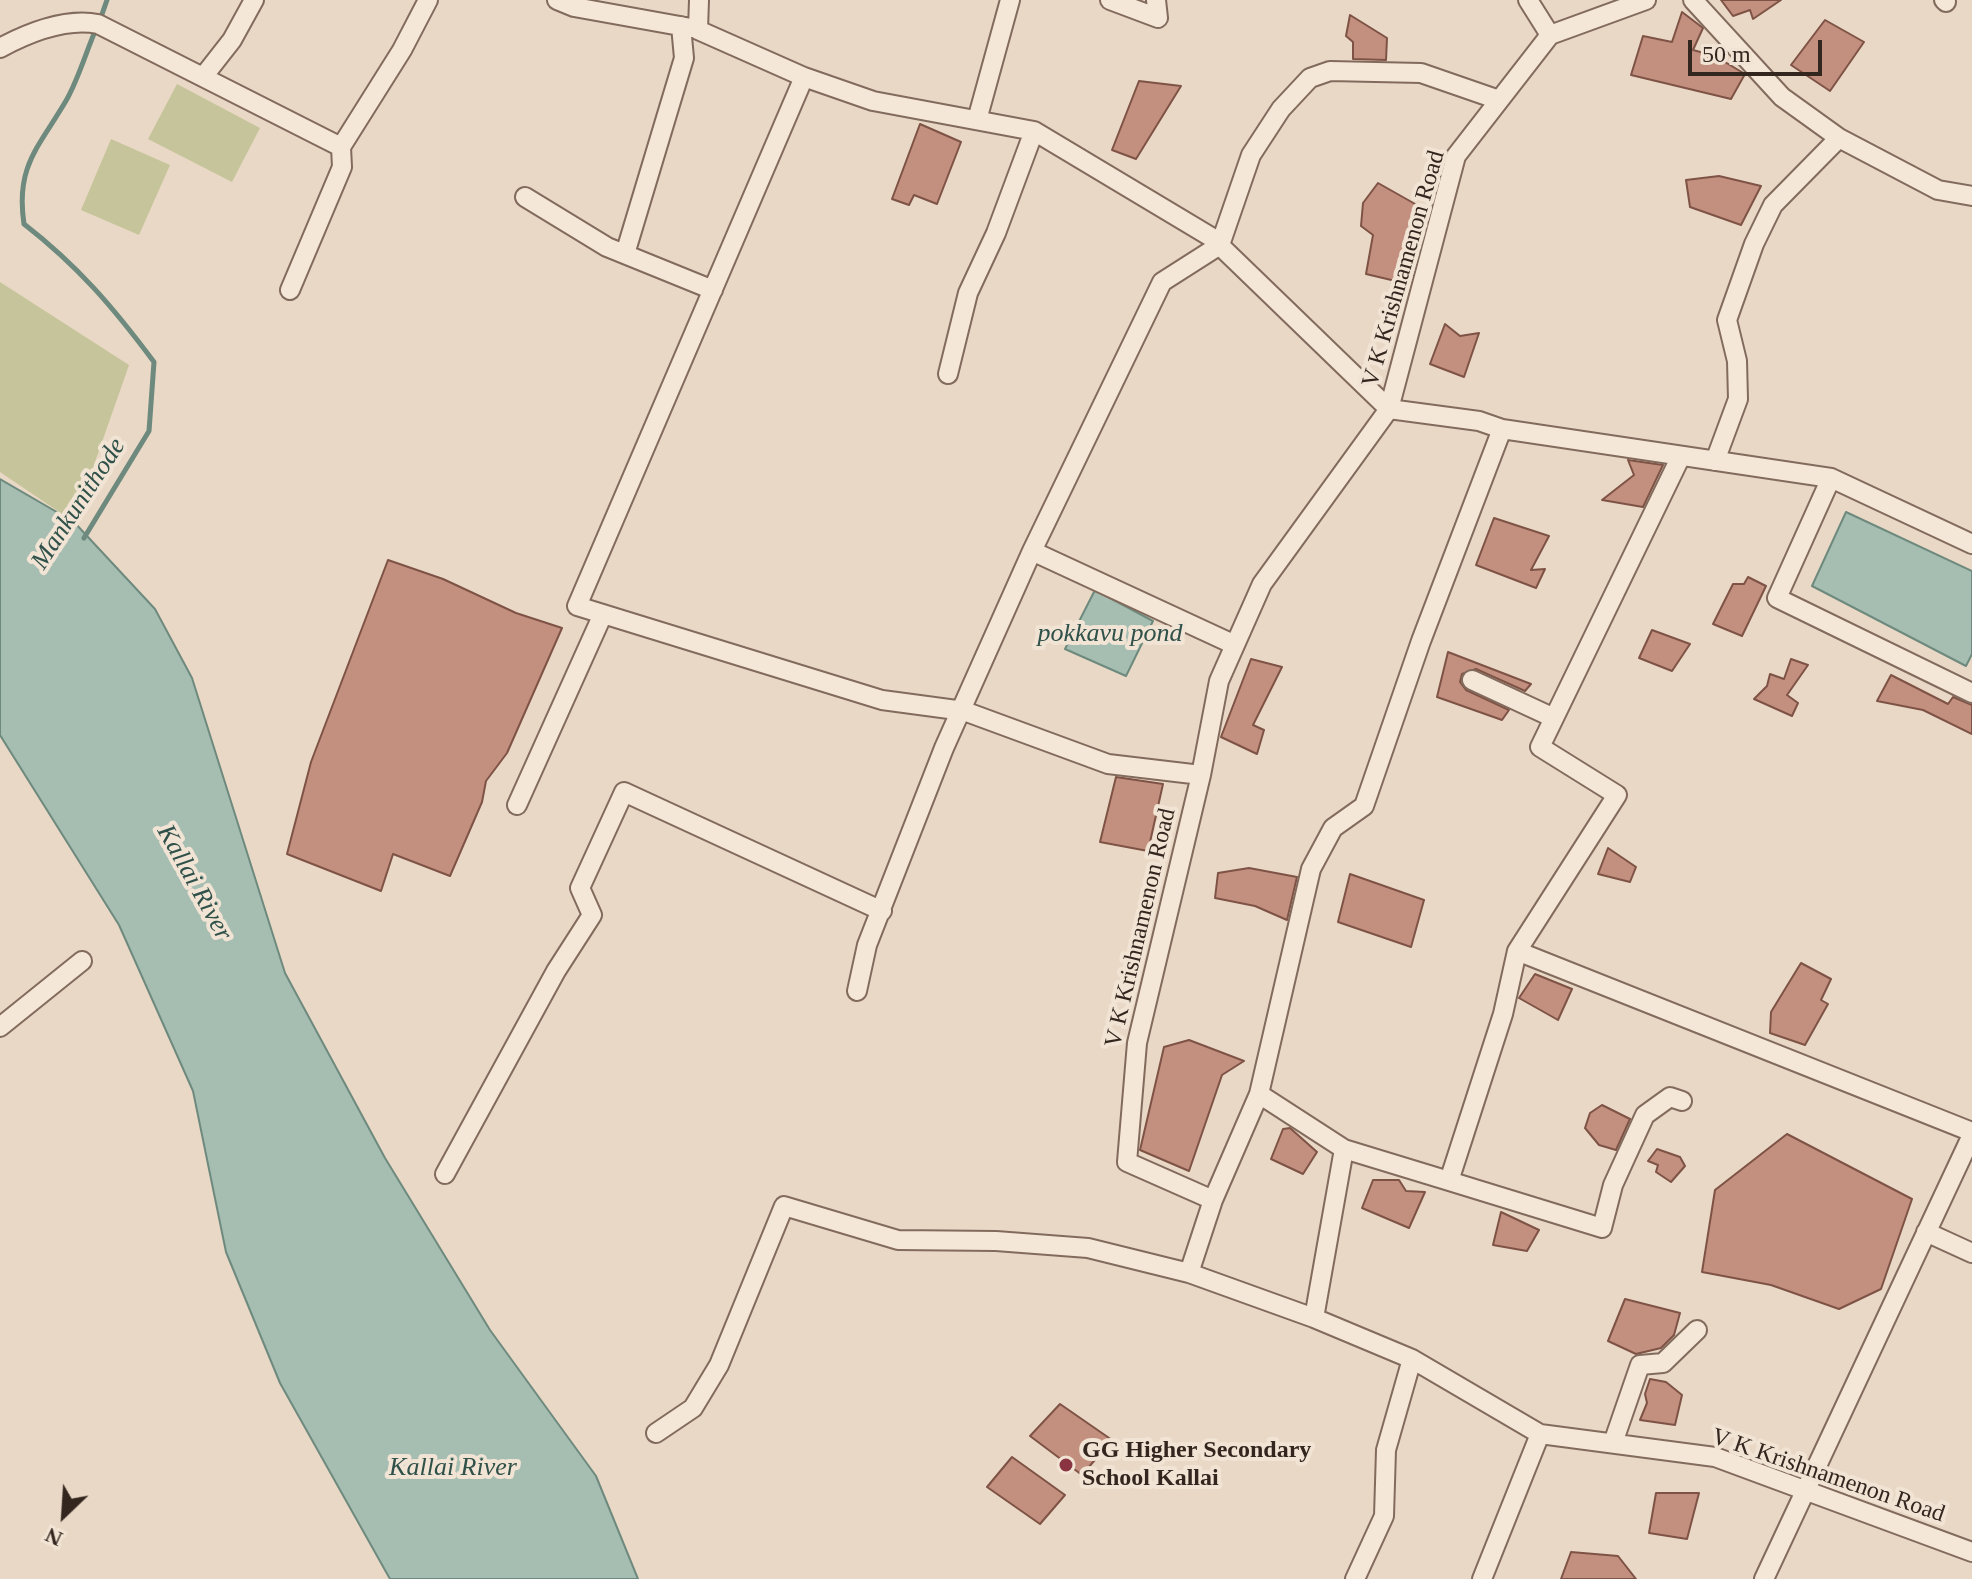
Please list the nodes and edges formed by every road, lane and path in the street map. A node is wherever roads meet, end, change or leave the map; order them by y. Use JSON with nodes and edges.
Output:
{"nodes":[{"id":1,"x":254,"y":0,"type":"edge"},
{"id":2,"x":557,"y":0,"type":"edge"},
{"id":3,"x":699,"y":0,"type":"edge"},
{"id":4,"x":1110,"y":0,"type":"edge"},
{"id":5,"x":1156,"y":0,"type":"edge"},
{"id":6,"x":1528,"y":0,"type":"edge"},
{"id":7,"x":1646,"y":0,"type":"edge"},
{"id":8,"x":1693,"y":0,"type":"edge"},
{"id":9,"x":426,"y":1,"type":"edge"},
{"id":10,"x":1005,"y":1,"type":"edge"},
{"id":11,"x":690,"y":28,"type":"junction"},
{"id":12,"x":1550,"y":35,"type":"junction"},
{"id":13,"x":0,"y":48,"type":"edge"},
{"id":14,"x":203,"y":77,"type":"junction"},
{"id":15,"x":804,"y":77,"type":"junction"},
{"id":16,"x":1499,"y":100,"type":"junction"},
{"id":17,"x":977,"y":120,"type":"junction"},
{"id":18,"x":1034,"y":131,"type":"junction"},
{"id":19,"x":1839,"y":138,"type":"junction"},
{"id":20,"x":341,"y":147,"type":"junction"},
{"id":21,"x":1972,"y":196,"type":"edge"},
{"id":22,"x":525,"y":197,"type":"dead end"},
{"id":23,"x":1220,"y":245,"type":"junction"},
{"id":24,"x":625,"y":254,"type":"junction"},
{"id":25,"x":290,"y":290,"type":"dead end"},
{"id":26,"x":713,"y":290,"type":"junction"},
{"id":27,"x":948,"y":374,"type":"dead end"},
{"id":28,"x":1389,"y":409,"type":"junction"},
{"id":29,"x":1502,"y":429,"type":"junction"},
{"id":30,"x":1681,"y":456,"type":"junction"},
{"id":31,"x":1715,"y":461,"type":"junction"},
{"id":32,"x":1831,"y":478,"type":"junction"},
{"id":33,"x":1972,"y":544,"type":"edge"},
{"id":34,"x":1032,"y":551,"type":"junction"},
{"id":35,"x":603,"y":614,"type":"junction"},
{"id":36,"x":1235,"y":645,"type":"junction"},
{"id":37,"x":1472,"y":680,"type":"dead end"},
{"id":38,"x":1972,"y":693,"type":"edge"},
{"id":39,"x":964,"y":711,"type":"junction"},
{"id":40,"x":1554,"y":718,"type":"junction"},
{"id":41,"x":1201,"y":775,"type":"junction"},
{"id":42,"x":517,"y":805,"type":"dead end"},
{"id":43,"x":882,"y":911,"type":"junction"},
{"id":44,"x":1517,"y":951,"type":"junction"},
{"id":45,"x":82,"y":961,"type":"dead end"},
{"id":46,"x":857,"y":991,"type":"dead end"},
{"id":47,"x":0,"y":1027,"type":"edge"},
{"id":48,"x":1259,"y":1094,"type":"junction"},
{"id":49,"x":1682,"y":1101,"type":"dead end"},
{"id":50,"x":1972,"y":1133,"type":"edge"},
{"id":51,"x":1344,"y":1149,"type":"junction"},
{"id":52,"x":445,"y":1174,"type":"dead end"},
{"id":53,"x":1449,"y":1181,"type":"junction"},
{"id":54,"x":1213,"y":1200,"type":"junction"},
{"id":55,"x":1926,"y":1232,"type":"junction"},
{"id":56,"x":1972,"y":1253,"type":"edge"},
{"id":57,"x":1189,"y":1273,"type":"junction"},
{"id":58,"x":1314,"y":1318,"type":"junction"},
{"id":59,"x":1697,"y":1330,"type":"dead end"},
{"id":60,"x":1412,"y":1359,"type":"junction"},
{"id":61,"x":656,"y":1433,"type":"dead end"},
{"id":62,"x":1540,"y":1434,"type":"junction"},
{"id":63,"x":1613,"y":1443,"type":"junction"},
{"id":64,"x":1804,"y":1490,"type":"junction"},
{"id":65,"x":1972,"y":1552,"type":"edge"},
{"id":66,"x":1355,"y":1579,"type":"edge"},
{"id":67,"x":1482,"y":1579,"type":"edge"},
{"id":68,"x":1764,"y":1579,"type":"edge"}],
"edges":[{"from":1,"to":14,"type":"street"},
{"from":2,"to":11,"type":"street"},
{"from":3,"to":11,"type":"street"},
{"from":4,"to":5,"type":"street"},
{"from":6,"to":12,"type":"street"},
{"from":7,"to":12,"type":"street"},
{"from":8,"to":19,"type":"street"},
{"from":9,"to":20,"type":"street"},
{"from":10,"to":17,"type":"street"},
{"from":11,"to":15,"type":"street"},
{"from":11,"to":24,"type":"street"},
{"from":12,"to":16,"type":"street","name":"V K Krishnamenon Road"},
{"from":13,"to":14,"type":"street"},
{"from":14,"to":20,"type":"street"},
{"from":15,"to":17,"type":"street"},
{"from":15,"to":26,"type":"street"},
{"from":16,"to":23,"type":"street"},
{"from":16,"to":28,"type":"street","name":"V K Krishnamenon Road"},
{"from":17,"to":18,"type":"street"},
{"from":18,"to":23,"type":"street"},
{"from":18,"to":27,"type":"street"},
{"from":19,"to":21,"type":"street"},
{"from":19,"to":31,"type":"street"},
{"from":20,"to":25,"type":"street"},
{"from":22,"to":24,"type":"street"},
{"from":23,"to":28,"type":"street"},
{"from":23,"to":34,"type":"street"},
{"from":24,"to":26,"type":"street"},
{"from":26,"to":35,"type":"street"},
{"from":28,"to":29,"type":"street"},
{"from":28,"to":36,"type":"street","name":"V K Krishnamenon Road"},
{"from":29,"to":30,"type":"street"},
{"from":29,"to":48,"type":"street"},
{"from":30,"to":31,"type":"street"},
{"from":30,"to":40,"type":"street"},
{"from":31,"to":32,"type":"street"},
{"from":32,"to":33,"type":"street"},
{"from":32,"to":38,"type":"street"},
{"from":34,"to":36,"type":"street"},
{"from":34,"to":39,"type":"street"},
{"from":35,"to":39,"type":"street"},
{"from":35,"to":42,"type":"street"},
{"from":36,"to":41,"type":"street","name":"V K Krishnamenon Road"},
{"from":37,"to":40,"type":"street"},
{"from":39,"to":41,"type":"street"},
{"from":39,"to":43,"type":"street"},
{"from":40,"to":44,"type":"street"},
{"from":41,"to":54,"type":"street","name":"V K Krishnamenon Road"},
{"from":43,"to":46,"type":"street"},
{"from":43,"to":52,"type":"street"},
{"from":44,"to":50,"type":"street"},
{"from":44,"to":53,"type":"street"},
{"from":45,"to":47,"type":"street"},
{"from":48,"to":51,"type":"street"},
{"from":48,"to":54,"type":"street"},
{"from":49,"to":53,"type":"street"},
{"from":50,"to":55,"type":"street"},
{"from":51,"to":53,"type":"street"},
{"from":51,"to":58,"type":"street"},
{"from":54,"to":57,"type":"street"},
{"from":55,"to":56,"type":"street"},
{"from":55,"to":64,"type":"street"},
{"from":57,"to":58,"type":"street","name":"V K Krishnamenon Road"},
{"from":57,"to":61,"type":"street","name":"V K Krishnamenon Road"},
{"from":58,"to":60,"type":"street","name":"V K Krishnamenon Road"},
{"from":59,"to":63,"type":"street"},
{"from":60,"to":62,"type":"street","name":"V K Krishnamenon Road"},
{"from":60,"to":66,"type":"street"},
{"from":62,"to":63,"type":"street","name":"V K Krishnamenon Road"},
{"from":62,"to":67,"type":"street"},
{"from":63,"to":64,"type":"street","name":"V K Krishnamenon Road"},
{"from":64,"to":65,"type":"street","name":"V K Krishnamenon Road"},
{"from":64,"to":68,"type":"street"}]}
